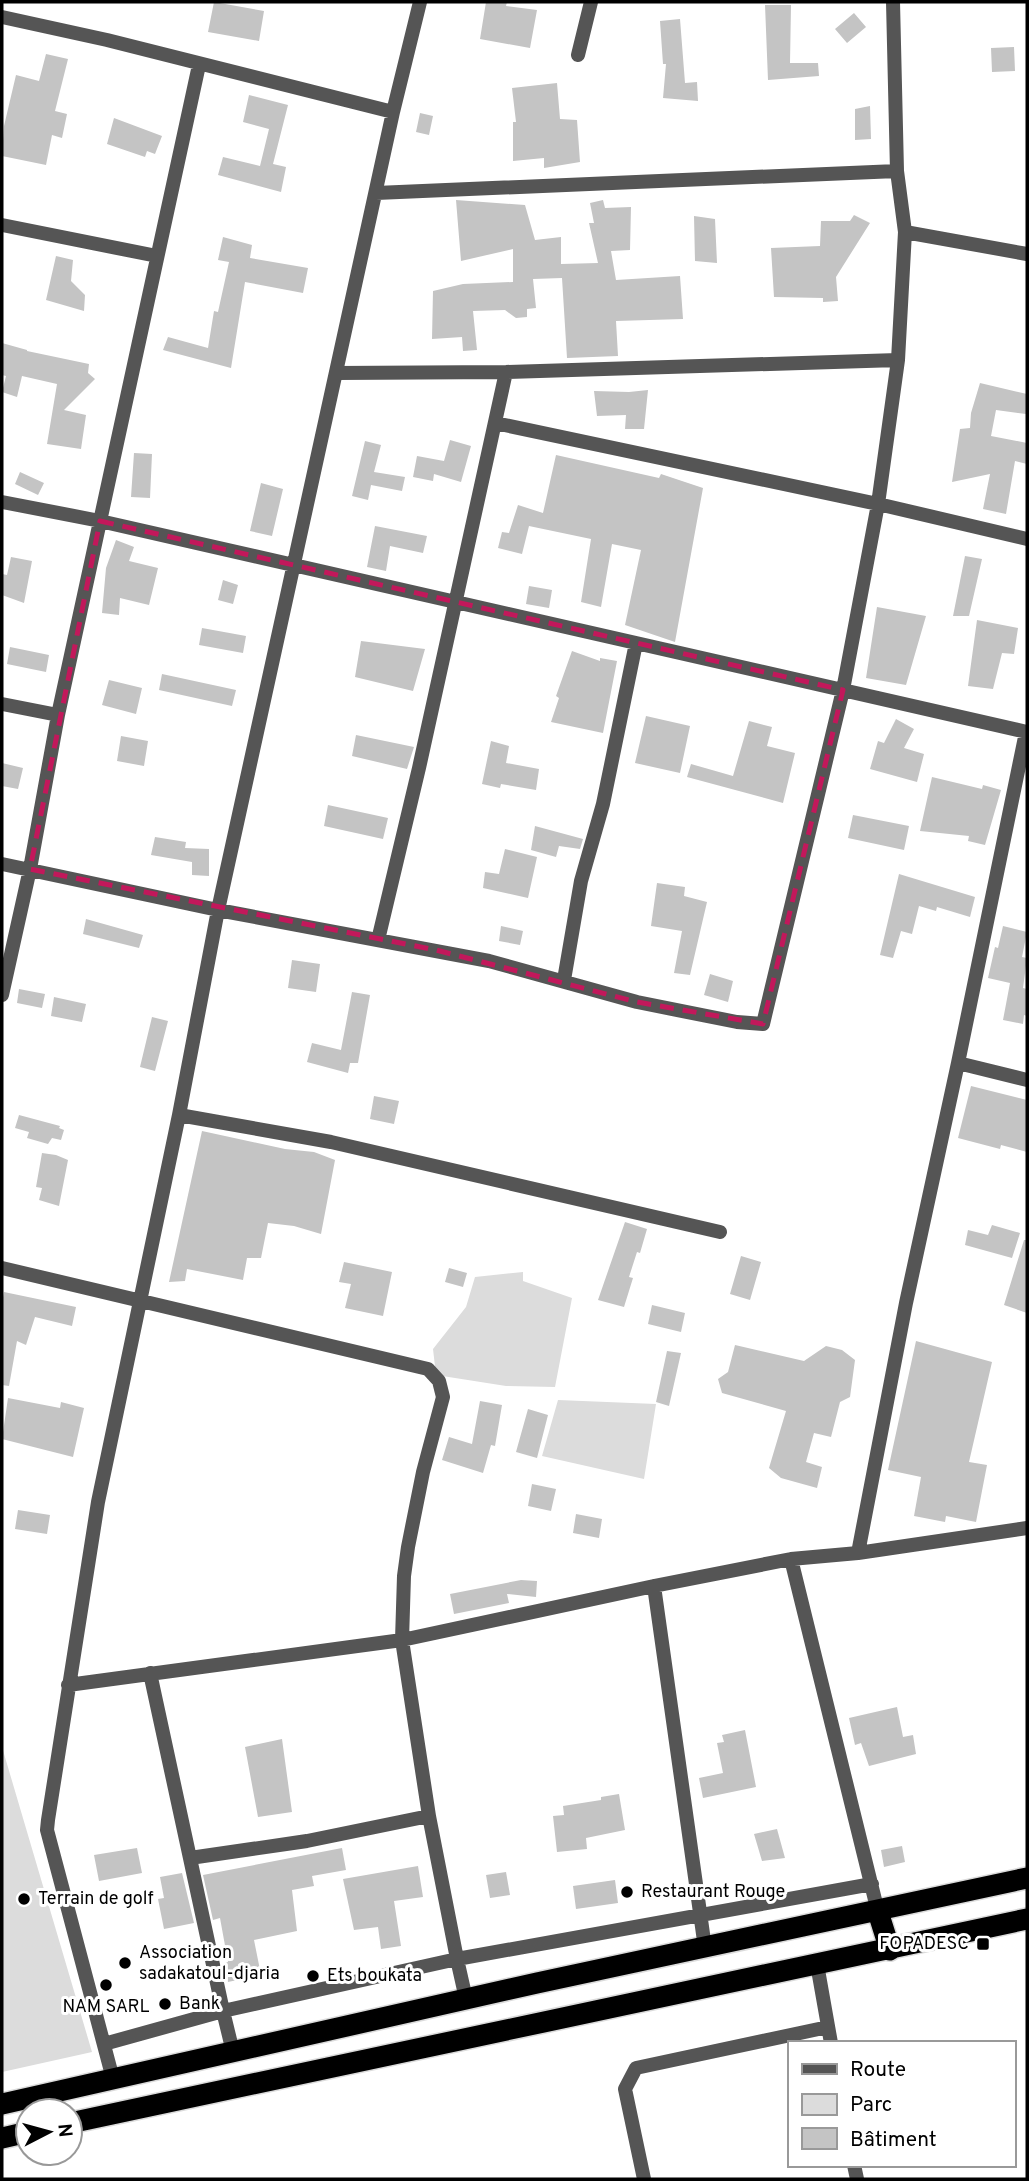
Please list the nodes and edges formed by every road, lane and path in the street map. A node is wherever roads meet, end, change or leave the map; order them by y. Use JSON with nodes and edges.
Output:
{"nodes":[{"id":1,"x":420,"y":2,"type":"edge"},
{"id":2,"x":591,"y":2,"type":"edge"},
{"id":3,"x":892,"y":2,"type":"edge"},
{"id":4,"x":2,"y":17,"type":"edge"},
{"id":5,"x":578,"y":55,"type":"dead end"},
{"id":6,"x":199,"y":65,"type":"junction"},
{"id":7,"x":393,"y":112,"type":"junction"},
{"id":8,"x":897,"y":171,"type":"junction"},
{"id":9,"x":376,"y":193,"type":"junction"},
{"id":10,"x":2,"y":225,"type":"edge"},
{"id":11,"x":905,"y":232,"type":"junction"},
{"id":12,"x":1027,"y":254,"type":"edge"},
{"id":13,"x":158,"y":256,"type":"junction"},
{"id":14,"x":898,"y":360,"type":"junction"},
{"id":15,"x":506,"y":372,"type":"junction"},
{"id":16,"x":336,"y":373,"type":"junction"},
{"id":17,"x":495,"y":423,"type":"junction"},
{"id":18,"x":2,"y":502,"type":"edge"},
{"id":19,"x":878,"y":505,"type":"junction"},
{"id":20,"x":100,"y":521,"type":"junction"},
{"id":21,"x":1027,"y":539,"type":"edge"},
{"id":22,"x":293,"y":565,"type":"junction"},
{"id":23,"x":454,"y":602,"type":"junction"},
{"id":24,"x":636,"y":643,"type":"junction"},
{"id":25,"x":843,"y":690,"type":"junction"},
{"id":26,"x":2,"y":704,"type":"edge"},
{"id":27,"x":58,"y":715,"type":"junction"},
{"id":28,"x":1027,"y":732,"type":"edge"},
{"id":29,"x":2,"y":864,"type":"edge"},
{"id":30,"x":30,"y":869,"type":"junction"},
{"id":31,"x":218,"y":909,"type":"junction"},
{"id":32,"x":378,"y":940,"type":"junction"},
{"id":33,"x":564,"y":980,"type":"junction"},
{"id":34,"x":2,"y":995,"type":"edge"},
{"id":35,"x":958,"y":1063,"type":"junction"},
{"id":36,"x":1027,"y":1080,"type":"edge"},
{"id":37,"x":178,"y":1115,"type":"junction"},
{"id":38,"x":720,"y":1232,"type":"dead end"},
{"id":39,"x":2,"y":1268,"type":"edge"},
{"id":40,"x":141,"y":1300,"type":"junction"},
{"id":41,"x":1027,"y":1528,"type":"edge"},
{"id":42,"x":859,"y":1553,"type":"junction"},
{"id":43,"x":791,"y":1559,"type":"junction"},
{"id":44,"x":654,"y":1586,"type":"junction"},
{"id":45,"x":402,"y":1640,"type":"junction"},
{"id":46,"x":150,"y":1673,"type":"junction"},
{"id":47,"x":68,"y":1685,"type":"junction"},
{"id":48,"x":429,"y":1816,"type":"junction"},
{"id":49,"x":190,"y":1858,"type":"junction"},
{"id":50,"x":1027,"y":1878,"type":"edge"},
{"id":51,"x":872,"y":1884,"type":"junction"},
{"id":52,"x":878,"y":1912,"type":"junction"},
{"id":53,"x":699,"y":1916,"type":"junction"},
{"id":54,"x":1027,"y":1919,"type":"edge"},
{"id":55,"x":705,"y":1948,"type":"junction"},
{"id":56,"x":890,"y":1950,"type":"junction"},
{"id":57,"x":457,"y":1959,"type":"junction"},
{"id":58,"x":817,"y":1964,"type":"junction"},
{"id":59,"x":467,"y":1999,"type":"junction"},
{"id":60,"x":223,"y":2011,"type":"junction"},
{"id":61,"x":828,"y":2027,"type":"junction"},
{"id":62,"x":831,"y":2041,"type":"edge"},
{"id":63,"x":104,"y":2044,"type":"junction"},
{"id":64,"x":233,"y":2052,"type":"junction"},
{"id":65,"x":113,"y":2079,"type":"junction"},
{"id":66,"x":2,"y":2104,"type":"edge"},
{"id":67,"x":118,"y":2112,"type":"junction"},
{"id":68,"x":84,"y":2120,"type":"edge"},
{"id":69,"x":643,"y":2179,"type":"edge"}],
"edges":[{"from":1,"to":7,"type":"street"},
{"from":2,"to":5,"type":"street"},
{"from":3,"to":8,"type":"street"},
{"from":4,"to":6,"type":"street"},
{"from":6,"to":7,"type":"street"},
{"from":6,"to":13,"type":"street"},
{"from":7,"to":9,"type":"street"},
{"from":8,"to":9,"type":"street"},
{"from":8,"to":11,"type":"street"},
{"from":9,"to":16,"type":"street"},
{"from":10,"to":13,"type":"street"},
{"from":11,"to":12,"type":"street"},
{"from":11,"to":14,"type":"street"},
{"from":13,"to":20,"type":"street"},
{"from":14,"to":15,"type":"street"},
{"from":14,"to":19,"type":"street"},
{"from":15,"to":16,"type":"street"},
{"from":15,"to":17,"type":"street"},
{"from":16,"to":22,"type":"street"},
{"from":17,"to":19,"type":"street"},
{"from":17,"to":23,"type":"street"},
{"from":18,"to":20,"type":"street"},
{"from":19,"to":21,"type":"street"},
{"from":19,"to":25,"type":"street"},
{"from":20,"to":22,"type":"street"},
{"from":20,"to":27,"type":"street"},
{"from":22,"to":23,"type":"street"},
{"from":22,"to":31,"type":"street"},
{"from":23,"to":24,"type":"street"},
{"from":23,"to":32,"type":"street"},
{"from":24,"to":25,"type":"street"},
{"from":24,"to":33,"type":"street"},
{"from":25,"to":28,"type":"street"},
{"from":25,"to":33,"type":"street"},
{"from":26,"to":27,"type":"street"},
{"from":27,"to":30,"type":"street"},
{"from":28,"to":35,"type":"street"},
{"from":29,"to":30,"type":"street"},
{"from":30,"to":31,"type":"street"},
{"from":30,"to":34,"type":"street"},
{"from":31,"to":32,"type":"street"},
{"from":31,"to":37,"type":"street"},
{"from":32,"to":33,"type":"street"},
{"from":35,"to":36,"type":"street"},
{"from":35,"to":42,"type":"street"},
{"from":37,"to":38,"type":"street"},
{"from":37,"to":40,"type":"street"},
{"from":39,"to":40,"type":"street"},
{"from":40,"to":45,"type":"street"},
{"from":40,"to":47,"type":"street"},
{"from":41,"to":42,"type":"street"},
{"from":42,"to":43,"type":"street"},
{"from":43,"to":44,"type":"street"},
{"from":43,"to":51,"type":"street"},
{"from":44,"to":45,"type":"street"},
{"from":44,"to":53,"type":"street"},
{"from":45,"to":46,"type":"street"},
{"from":45,"to":48,"type":"street"},
{"from":46,"to":47,"type":"street"},
{"from":46,"to":49,"type":"street"},
{"from":47,"to":63,"type":"street"},
{"from":48,"to":49,"type":"street"},
{"from":48,"to":57,"type":"street"},
{"from":49,"to":60,"type":"street"},
{"from":50,"to":52,"type":"highway"},
{"from":51,"to":52,"type":"street"},
{"from":51,"to":53,"type":"street"},
{"from":52,"to":55,"type":"highway"},
{"from":52,"to":56,"type":"highway"},
{"from":53,"to":55,"type":"street"},
{"from":53,"to":57,"type":"street"},
{"from":54,"to":56,"type":"highway"},
{"from":55,"to":59,"type":"highway"},
{"from":56,"to":58,"type":"highway"},
{"from":57,"to":59,"type":"street"},
{"from":57,"to":60,"type":"street"},
{"from":58,"to":61,"type":"street"},
{"from":58,"to":67,"type":"highway"},
{"from":59,"to":64,"type":"highway"},
{"from":60,"to":63,"type":"street"},
{"from":60,"to":64,"type":"street"},
{"from":61,"to":62,"type":"street"},
{"from":61,"to":69,"type":"street"},
{"from":63,"to":65,"type":"street"},
{"from":64,"to":65,"type":"highway"},
{"from":65,"to":66,"type":"highway"},
{"from":65,"to":67,"type":"highway"},
{"from":67,"to":68,"type":"highway"}]}
